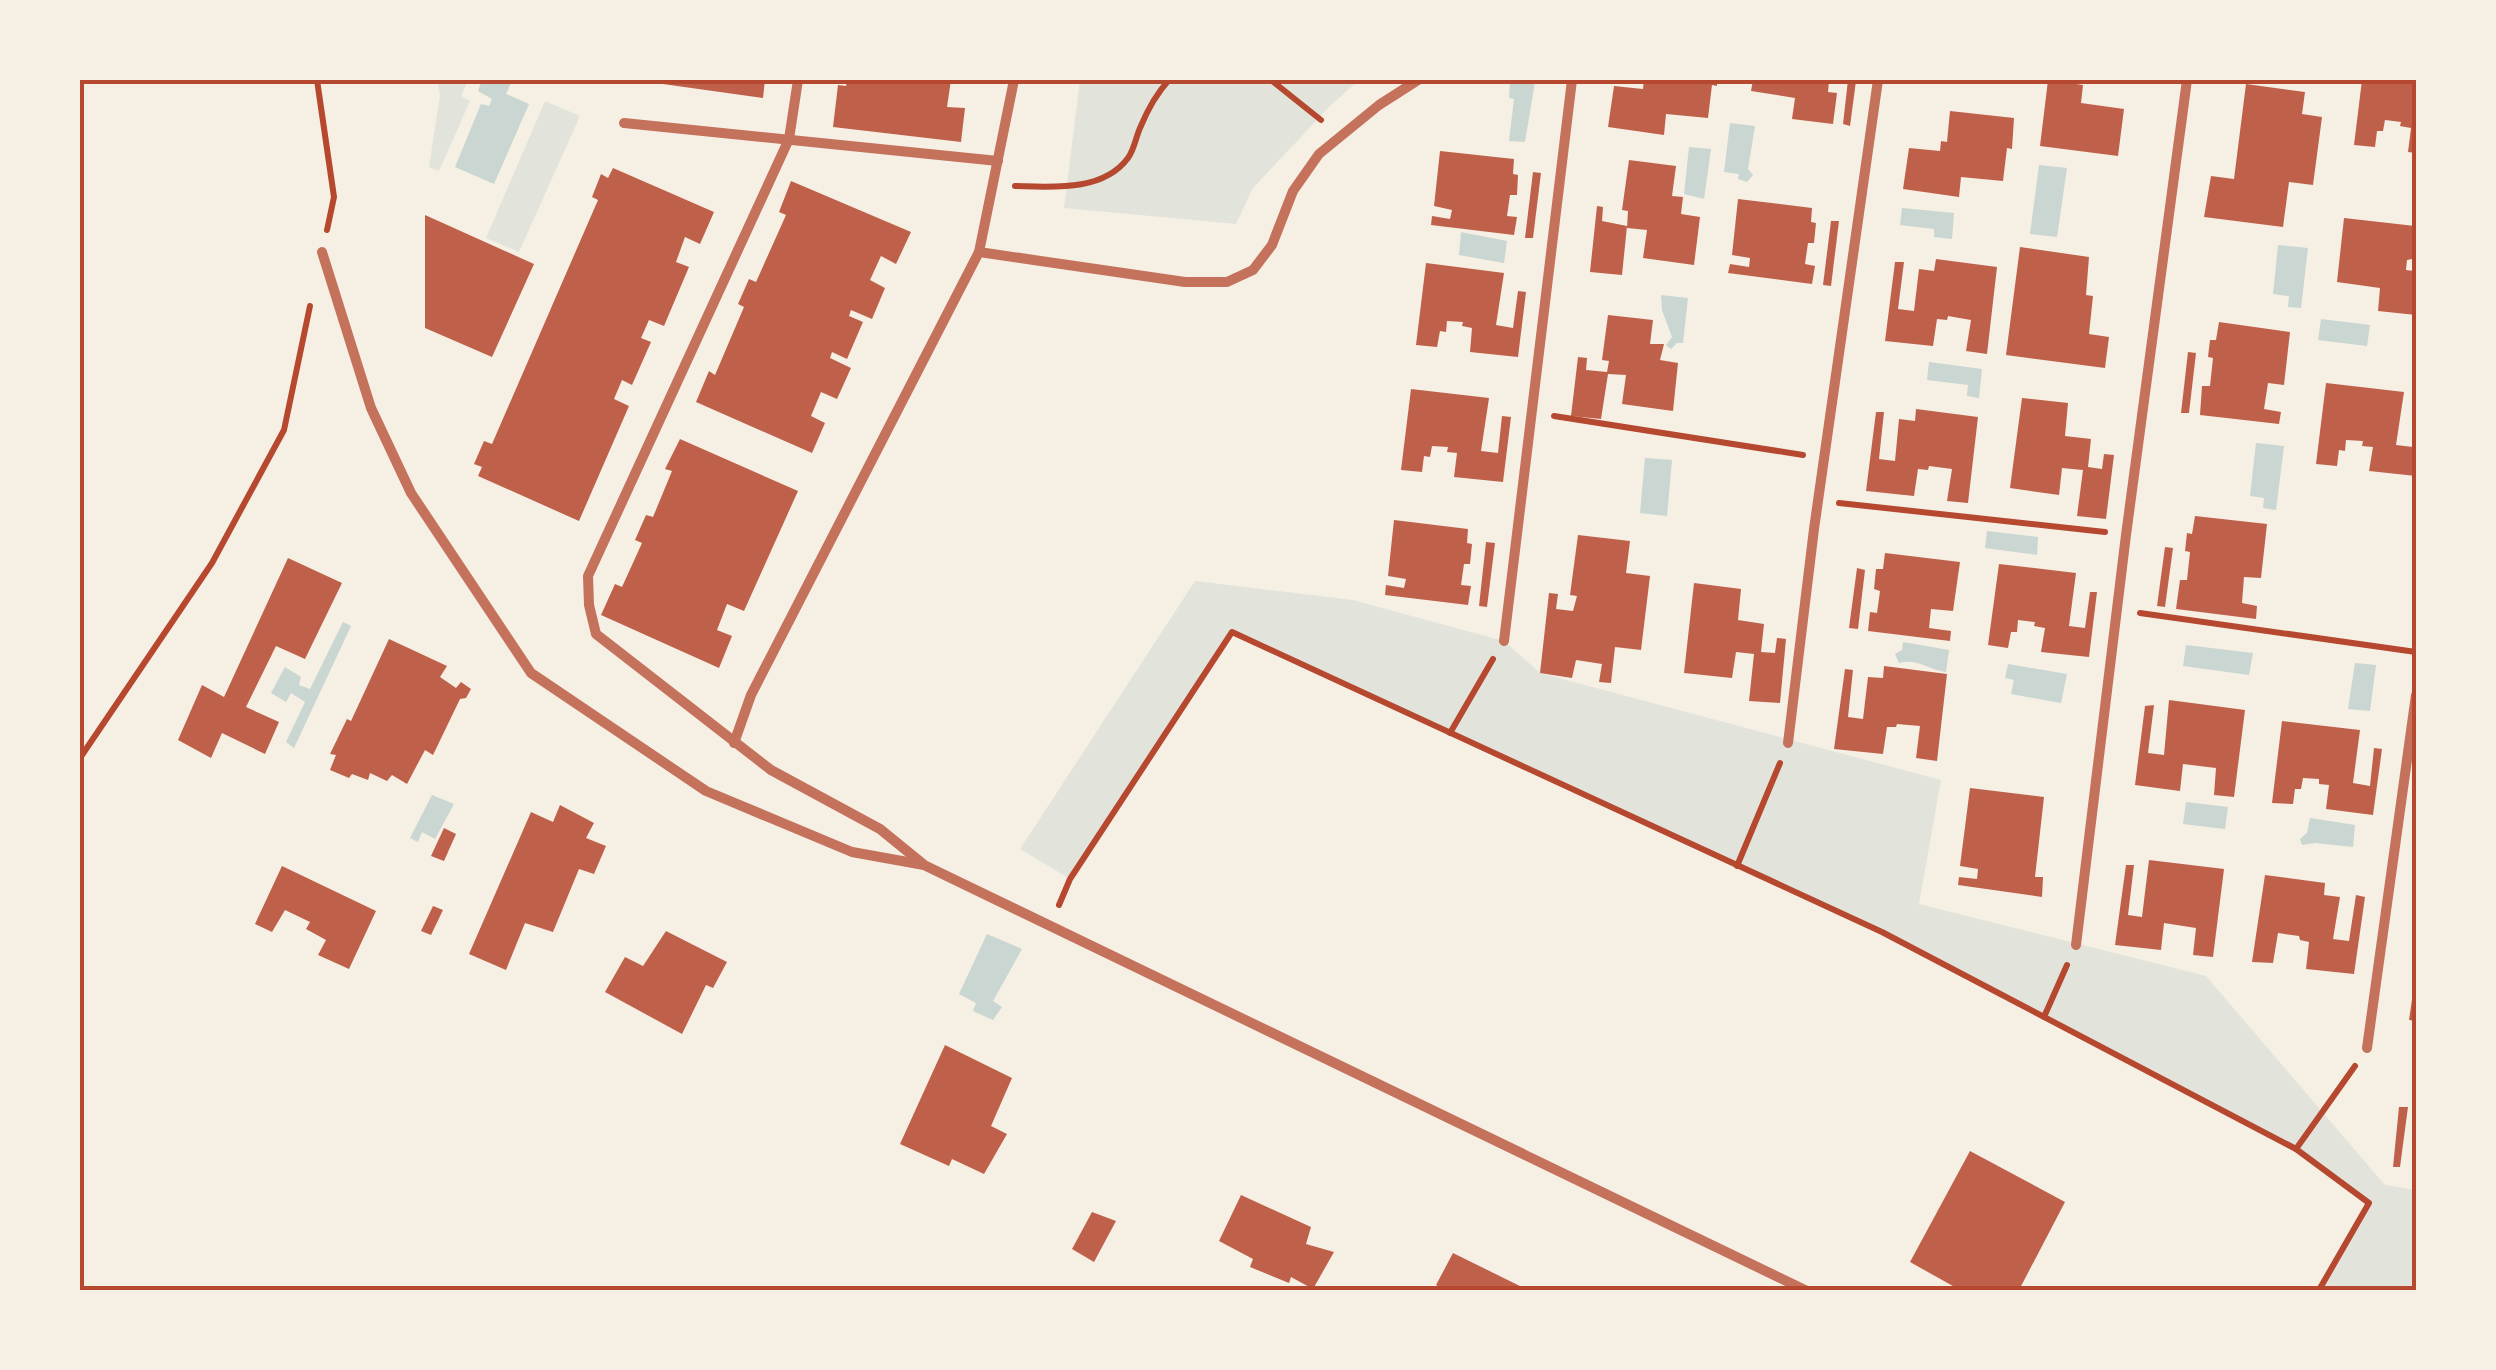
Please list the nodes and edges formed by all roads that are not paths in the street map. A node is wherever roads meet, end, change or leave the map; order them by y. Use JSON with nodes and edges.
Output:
{"nodes":[{"id":1,"x":798,"y":80,"type":"edge"},
{"id":2,"x":1014,"y":80,"type":"edge"},
{"id":3,"x":1418,"y":80,"type":"edge"},
{"id":4,"x":1572,"y":80,"type":"edge"},
{"id":5,"x":1878,"y":80,"type":"edge"},
{"id":6,"x":2187,"y":80,"type":"edge"},
{"id":7,"x":624,"y":123,"type":"dead end"},
{"id":8,"x":788,"y":140,"type":"junction"},
{"id":9,"x":998,"y":161,"type":"junction"},
{"id":10,"x":322,"y":252,"type":"road end"},
{"id":11,"x":979,"y":252,"type":"junction"},
{"id":12,"x":1504,"y":641,"type":"road end"},
{"id":13,"x":2416,"y":695,"type":"edge"},
{"id":14,"x":734,"y":743,"type":"junction"},
{"id":15,"x":1788,"y":743,"type":"road end"},
{"id":16,"x":924,"y":864,"type":"junction"},
{"id":17,"x":2076,"y":946,"type":"road end"},
{"id":18,"x":2368,"y":1048,"type":"road end"},
{"id":19,"x":1805,"y":1290,"type":"edge"}],
"edges":[{"from":1,"to":8,"type":"street"},
{"from":2,"to":9,"type":"street"},
{"from":3,"to":11,"type":"street"},
{"from":4,"to":12,"type":"street"},
{"from":5,"to":15,"type":"street"},
{"from":6,"to":17,"type":"street"},
{"from":7,"to":8,"type":"street"},
{"from":8,"to":9,"type":"street"},
{"from":8,"to":14,"type":"street"},
{"from":9,"to":11,"type":"street"},
{"from":10,"to":16,"type":"street"},
{"from":11,"to":14,"type":"street"},
{"from":13,"to":18,"type":"street"},
{"from":14,"to":16,"type":"street"},
{"from":16,"to":19,"type":"street"}]}
